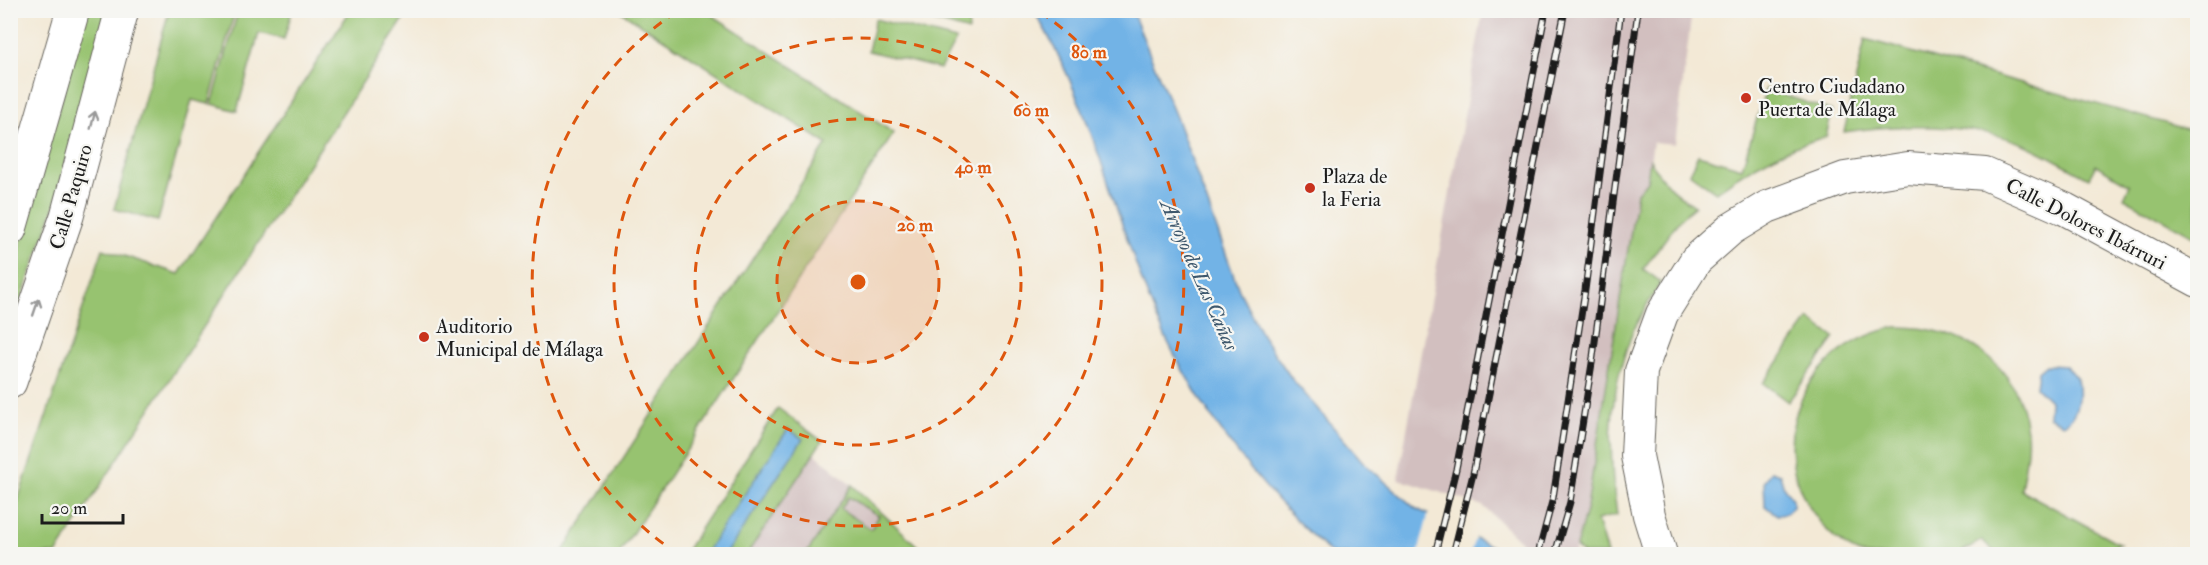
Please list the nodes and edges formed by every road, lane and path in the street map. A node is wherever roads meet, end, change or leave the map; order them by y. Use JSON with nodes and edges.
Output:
{"nodes":[{"id":1,"x":73,"y":10,"type":"edge"},
{"id":2,"x":122,"y":10,"type":"edge"},
{"id":3,"x":12,"y":219,"type":"edge"},
{"id":4,"x":2198,"y":281,"type":"edge"},
{"id":5,"x":10,"y":382,"type":"edge"},
{"id":6,"x":1661,"y":555,"type":"edge"}],
"edges":[{"from":1,"to":3,"type":"main road"},
{"from":5,"to":2,"type":"main road","name":"Calle Paquiro","one_way":true},
{"from":4,"to":6,"type":"street","name":"Calle Dolores Ibárruri"}]}
